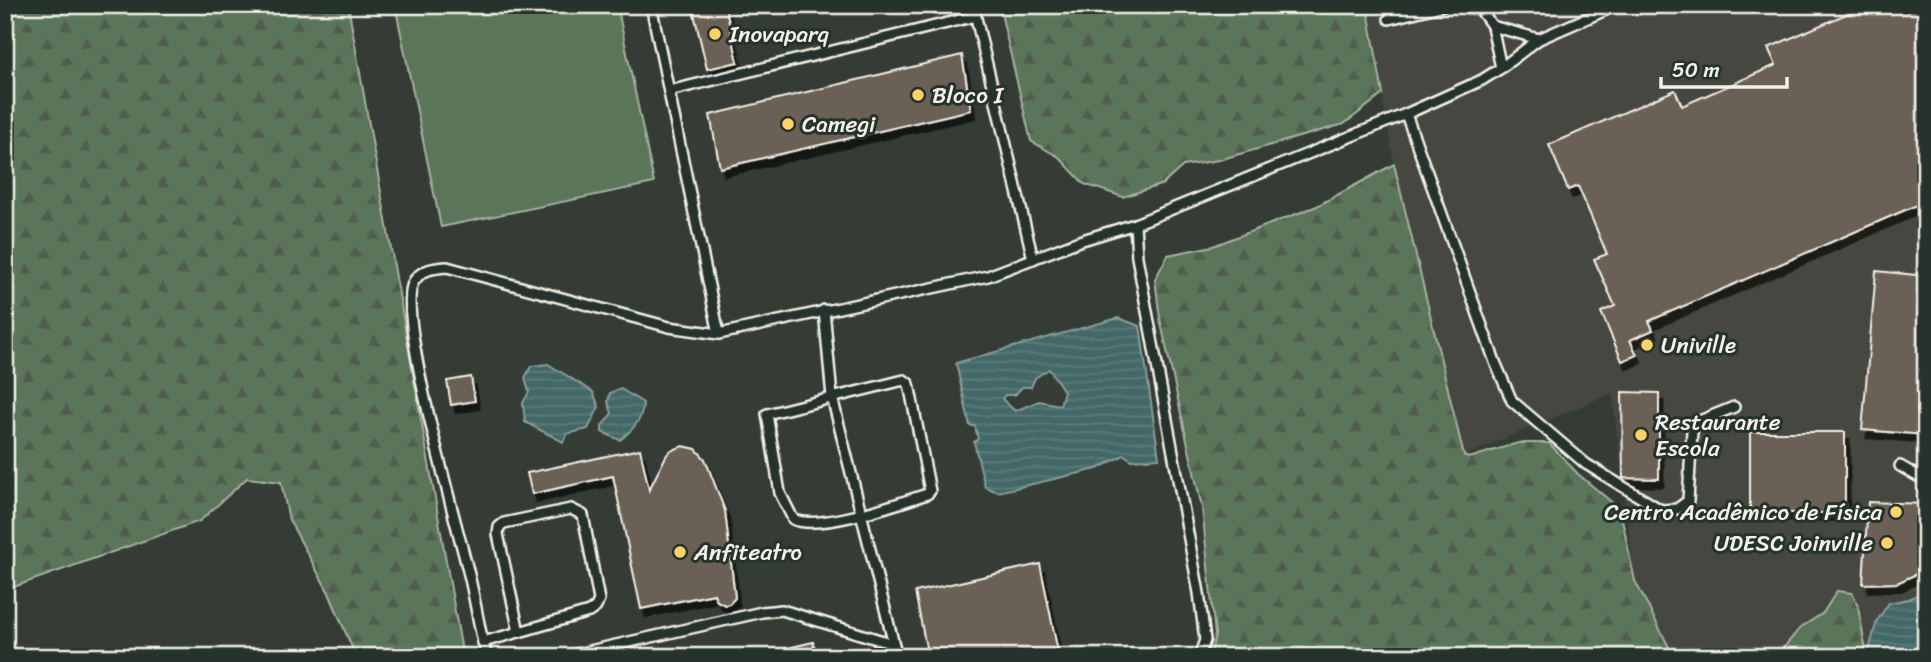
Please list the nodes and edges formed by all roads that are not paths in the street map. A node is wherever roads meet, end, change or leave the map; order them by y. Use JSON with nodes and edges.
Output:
{"nodes":[{"id":1,"x":651,"y":5,"type":"edge"},
{"id":2,"x":973,"y":5,"type":"edge"},
{"id":3,"x":1445,"y":5,"type":"edge"},
{"id":4,"x":1477,"y":5,"type":"edge"},
{"id":5,"x":1617,"y":5,"type":"edge"},
{"id":6,"x":976,"y":16,"type":"junction"},
{"id":7,"x":1389,"y":19,"type":"dead end"},
{"id":8,"x":1492,"y":26,"type":"junction"},
{"id":9,"x":1539,"y":39,"type":"junction"},
{"id":10,"x":1501,"y":68,"type":"junction"},
{"id":11,"x":669,"y":91,"type":"junction"},
{"id":12,"x":1406,"y":114,"type":"junction"},
{"id":13,"x":1135,"y":224,"type":"junction"},
{"id":14,"x":1034,"y":259,"type":"junction"},
{"id":15,"x":824,"y":310,"type":"junction"},
{"id":16,"x":719,"y":334,"type":"junction"},
{"id":17,"x":832,"y":397,"type":"junction"},
{"id":18,"x":1734,"y":407,"type":"dead end"},
{"id":19,"x":1900,"y":466,"type":"dead end"},
{"id":20,"x":1926,"y":481,"type":"edge"},
{"id":21,"x":860,"y":513,"type":"junction"},
{"id":22,"x":519,"y":632,"type":"junction"},
{"id":23,"x":482,"y":642,"type":"junction"},
{"id":24,"x":893,"y":643,"type":"junction"},
{"id":25,"x":487,"y":657,"type":"edge"},
{"id":26,"x":563,"y":657,"type":"edge"},
{"id":27,"x":897,"y":657,"type":"edge"},
{"id":28,"x":1199,"y":657,"type":"edge"}],
"edges":[{"from":1,"to":11,"type":"lane"},
{"from":2,"to":6,"type":"lane"},
{"from":3,"to":7,"type":"lane"},
{"from":4,"to":8,"type":"lane"},
{"from":5,"to":9,"type":"lane"},
{"from":6,"to":11,"type":"lane"},
{"from":6,"to":14,"type":"lane"},
{"from":8,"to":9,"type":"lane"},
{"from":8,"to":10,"type":"lane"},
{"from":9,"to":10,"type":"lane"},
{"from":10,"to":12,"type":"lane"},
{"from":11,"to":16,"type":"lane"},
{"from":12,"to":13,"type":"lane"},
{"from":12,"to":18,"type":"lane"},
{"from":13,"to":14,"type":"lane"},
{"from":13,"to":28,"type":"lane"},
{"from":14,"to":15,"type":"lane"},
{"from":15,"to":16,"type":"lane"},
{"from":15,"to":17,"type":"lane"},
{"from":16,"to":23,"type":"lane"},
{"from":17,"to":21,"type":"lane"},
{"from":17,"to":21,"type":"lane"},
{"from":17,"to":21,"type":"lane"},
{"from":19,"to":20,"type":"lane"},
{"from":21,"to":24,"type":"lane"},
{"from":22,"to":22,"type":"lane"},
{"from":22,"to":23,"type":"lane"},
{"from":23,"to":25,"type":"lane"},
{"from":24,"to":26,"type":"lane"},
{"from":24,"to":27,"type":"lane"}]}
